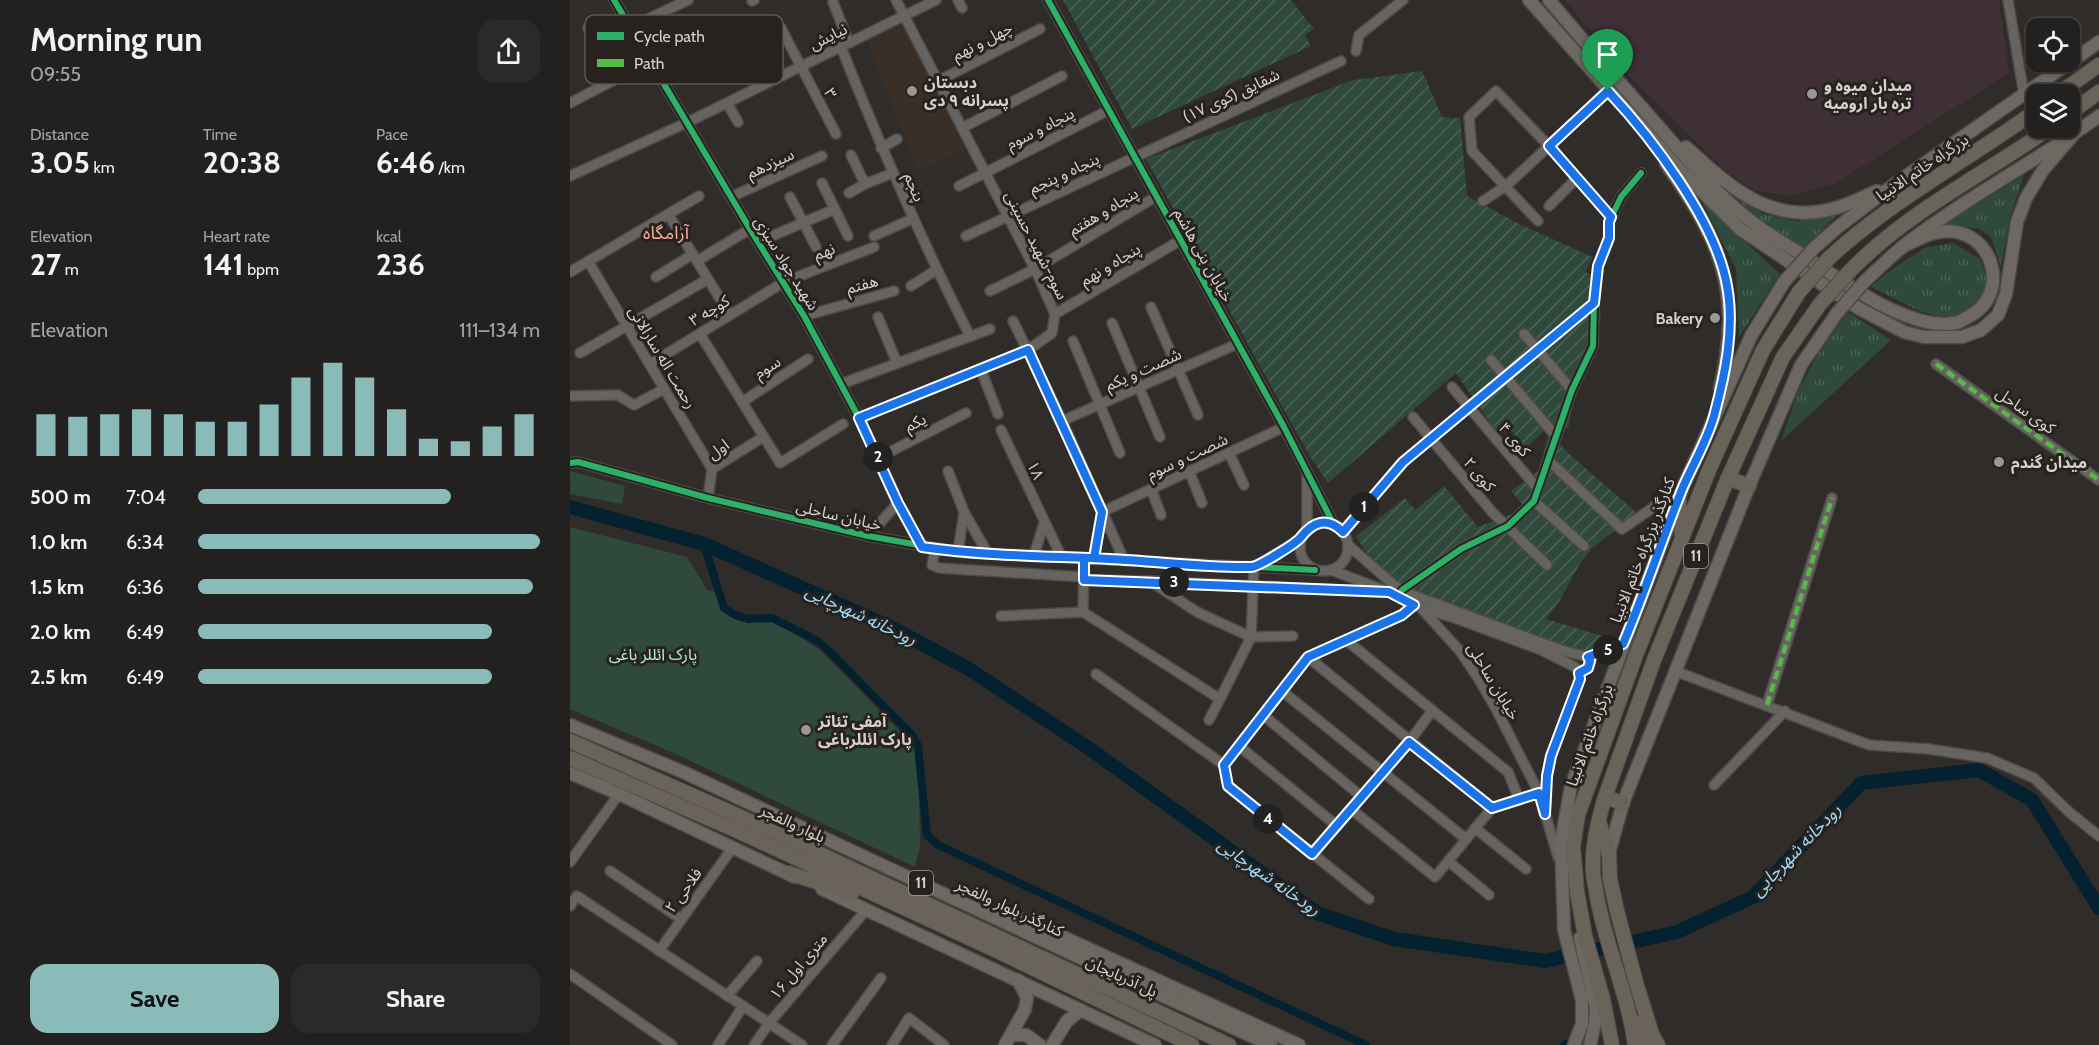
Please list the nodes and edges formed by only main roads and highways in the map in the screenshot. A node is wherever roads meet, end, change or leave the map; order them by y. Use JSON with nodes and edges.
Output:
{"nodes":[{"id":1,"x":1529,"y":0,"type":"edge"},
{"id":2,"x":1548,"y":0,"type":"edge"},
{"id":3,"x":2099,"y":42,"type":"edge"},
{"id":4,"x":2099,"y":65,"type":"edge"},
{"id":5,"x":2072,"y":84,"type":"edge"},
{"id":6,"x":2099,"y":92,"type":"edge"},
{"id":7,"x":1638,"y":103,"type":"junction"},
{"id":8,"x":2080,"y":106,"type":"edge"},
{"id":9,"x":1628,"y":112,"type":"junction"},
{"id":10,"x":2099,"y":116,"type":"edge"},
{"id":11,"x":2026,"y":117,"type":"edge"},
{"id":12,"x":2080,"y":130,"type":"edge"},
{"id":13,"x":2035,"y":138,"type":"edge"},
{"id":14,"x":2068,"y":138,"type":"edge"},
{"id":15,"x":2070,"y":138,"type":"edge"},
{"id":16,"x":1892,"y":186,"type":"junction"},
{"id":17,"x":1904,"y":246,"type":"junction"},
{"id":18,"x":1713,"y":418,"type":"junction"},
{"id":19,"x":1728,"y":478,"type":"junction"},
{"id":20,"x":1749,"y":486,"type":"junction"},
{"id":21,"x":1681,"y":493,"type":"junction"},
{"id":22,"x":1682,"y":539,"type":"junction"},
{"id":23,"x":1647,"y":587,"type":"junction"},
{"id":24,"x":570,"y":725,"type":"edge"},
{"id":25,"x":1609,"y":727,"type":"junction"},
{"id":26,"x":570,"y":741,"type":"edge"},
{"id":27,"x":570,"y":758,"type":"edge"},
{"id":28,"x":570,"y":773,"type":"edge"},
{"id":29,"x":1605,"y":797,"type":"junction"},
{"id":30,"x":1567,"y":801,"type":"junction"},
{"id":31,"x":1623,"y":803,"type":"junction"},
{"id":32,"x":1599,"y":820,"type":"junction"},
{"id":33,"x":1609,"y":853,"type":"junction"},
{"id":34,"x":856,"y":870,"type":"junction"},
{"id":35,"x":788,"y":873,"type":"junction"},
{"id":36,"x":1575,"y":881,"type":"junction"},
{"id":37,"x":954,"y":899,"type":"junction"},
{"id":38,"x":901,"y":908,"type":"junction"},
{"id":39,"x":996,"y":918,"type":"junction"},
{"id":40,"x":1579,"y":927,"type":"junction"},
{"id":41,"x":1001,"y":937,"type":"joint"},
{"id":42,"x":995,"y":950,"type":"joint"},
{"id":43,"x":1018,"y":980,"type":"junction"},
{"id":44,"x":1622,"y":990,"type":"junction"},
{"id":45,"x":1592,"y":1004,"type":"junction"},
{"id":46,"x":1082,"y":1010,"type":"junction"},
{"id":47,"x":1008,"y":1040,"type":"edge"},
{"id":48,"x":1260,"y":1042,"type":"edge"},
{"id":49,"x":1040,"y":1045,"type":"edge"},
{"id":50,"x":1052,"y":1045,"type":"edge"},
{"id":51,"x":1155,"y":1045,"type":"edge"},
{"id":52,"x":1192,"y":1045,"type":"edge"},
{"id":53,"x":1229,"y":1045,"type":"edge"},
{"id":54,"x":1271,"y":1045,"type":"edge"},
{"id":55,"x":1299,"y":1045,"type":"edge"},
{"id":56,"x":1574,"y":1045,"type":"edge"},
{"id":57,"x":1590,"y":1045,"type":"edge"},
{"id":58,"x":1612,"y":1045,"type":"edge"},
{"id":59,"x":1635,"y":1045,"type":"edge"},
{"id":60,"x":1646,"y":1045,"type":"edge"},
{"id":61,"x":1658,"y":1045,"type":"edge"}],
"edges":[{"from":1,"to":9,"type":"main road"},
{"from":2,"to":7,"type":"main road"},
{"from":3,"to":16,"type":"main road","name":"کنارگذر بزرگراه خاتم الانبیا"},
{"from":4,"to":5,"type":"highway"},
{"from":6,"to":8,"type":"highway"},
{"from":7,"to":16,"type":"main road"},
{"from":7,"to":17,"type":"main road"},
{"from":9,"to":15,"type":"main road"},
{"from":9,"to":18,"type":"main road"},
{"from":10,"to":12,"type":"main road"},
{"from":11,"to":22,"type":"highway","name":"بزرگراه خاتم الانبیا","number":"11","bridge":true},
{"from":13,"to":19,"type":"highway","number":"11","bridge":true},
{"from":14,"to":17,"type":"main road"},
{"from":16,"to":18,"type":"main road","name":"کنارگذر بزرگراه خاتم الانبیا","bridge":true},
{"from":17,"to":20,"type":"main road","bridge":true},
{"from":18,"to":21,"type":"main road","name":"کنارگذر بزرگراه خاتم الانبیا"},
{"from":19,"to":20,"type":"highway"},
{"from":19,"to":29,"type":"highway","number":"11"},
{"from":20,"to":31,"type":"main road"},
{"from":21,"to":22,"type":"highway"},
{"from":21,"to":23,"type":"main road","name":"کنارگذر بزرگراه خاتم الانبیا"},
{"from":22,"to":23,"type":"main road"},
{"from":22,"to":25,"type":"highway","name":"بزرگراه خاتم الانبیا","number":"11"},
{"from":23,"to":30,"type":"main road","name":"کنارگذر بزرگراه خاتم الانبیا"},
{"from":24,"to":37,"type":"main road","name":"کنارگذر بلوار والفجر","number":"11"},
{"from":25,"to":30,"type":"main road"},
{"from":25,"to":36,"type":"highway","name":"بزرگراه خاتم الانبیا","number":"11"},
{"from":26,"to":34,"type":"highway","name":"بلوار والفجر","number":"11"},
{"from":27,"to":38,"type":"highway","name":"بلوار والفجر","number":"11"},
{"from":28,"to":35,"type":"main road"},
{"from":29,"to":31,"type":"highway"},
{"from":29,"to":32,"type":"highway","number":"11"},
{"from":30,"to":45,"type":"main road","name":"کنارگذر بزرگراه خاتم الانبیا"},
{"from":31,"to":33,"type":"main road"},
{"from":32,"to":33,"type":"highway"},
{"from":32,"to":44,"type":"highway","number":"11"},
{"from":33,"to":61,"type":"highway"},
{"from":34,"to":37,"type":"main road"},
{"from":34,"to":41,"type":"highway","name":"بلوار والفجر","number":"11"},
{"from":35,"to":38,"type":"highway"},
{"from":35,"to":43,"type":"main road"},
{"from":36,"to":40,"type":"highway","name":"بزرگراه خاتم الانبیا","number":"11"},
{"from":36,"to":40,"type":"main road"},
{"from":37,"to":39,"type":"main road","name":"کنارگذر بلوار والفجر","number":"11"},
{"from":38,"to":42,"type":"highway","name":"بلوار والفجر","number":"11"},
{"from":39,"to":48,"type":"main road","name":"کنارگذر بلوار والفجر","number":"11"},
{"from":39,"to":55,"type":"main road"},
{"from":40,"to":45,"type":"highway","number":"11"},
{"from":40,"to":45,"type":"main road"},
{"from":41,"to":53,"type":"highway","name":"پل آذربایجان"},
{"from":42,"to":52,"type":"highway","name":"پل آذربایجان"},
{"from":43,"to":46,"type":"main road"},
{"from":43,"to":47,"type":"main road"},
{"from":44,"to":59,"type":"highway"},
{"from":44,"to":60,"type":"highway","number":"11"},
{"from":45,"to":56,"type":"main road","number":"11"},
{"from":45,"to":57,"type":"main road"},
{"from":45,"to":58,"type":"highway","number":"11"},
{"from":46,"to":50,"type":"main road"},
{"from":46,"to":51,"type":"main road"},
{"from":47,"to":49,"type":"main road"},
{"from":48,"to":54,"type":"main road","name":"کنارگذر بلوار والفجر","number":"11"}]}
